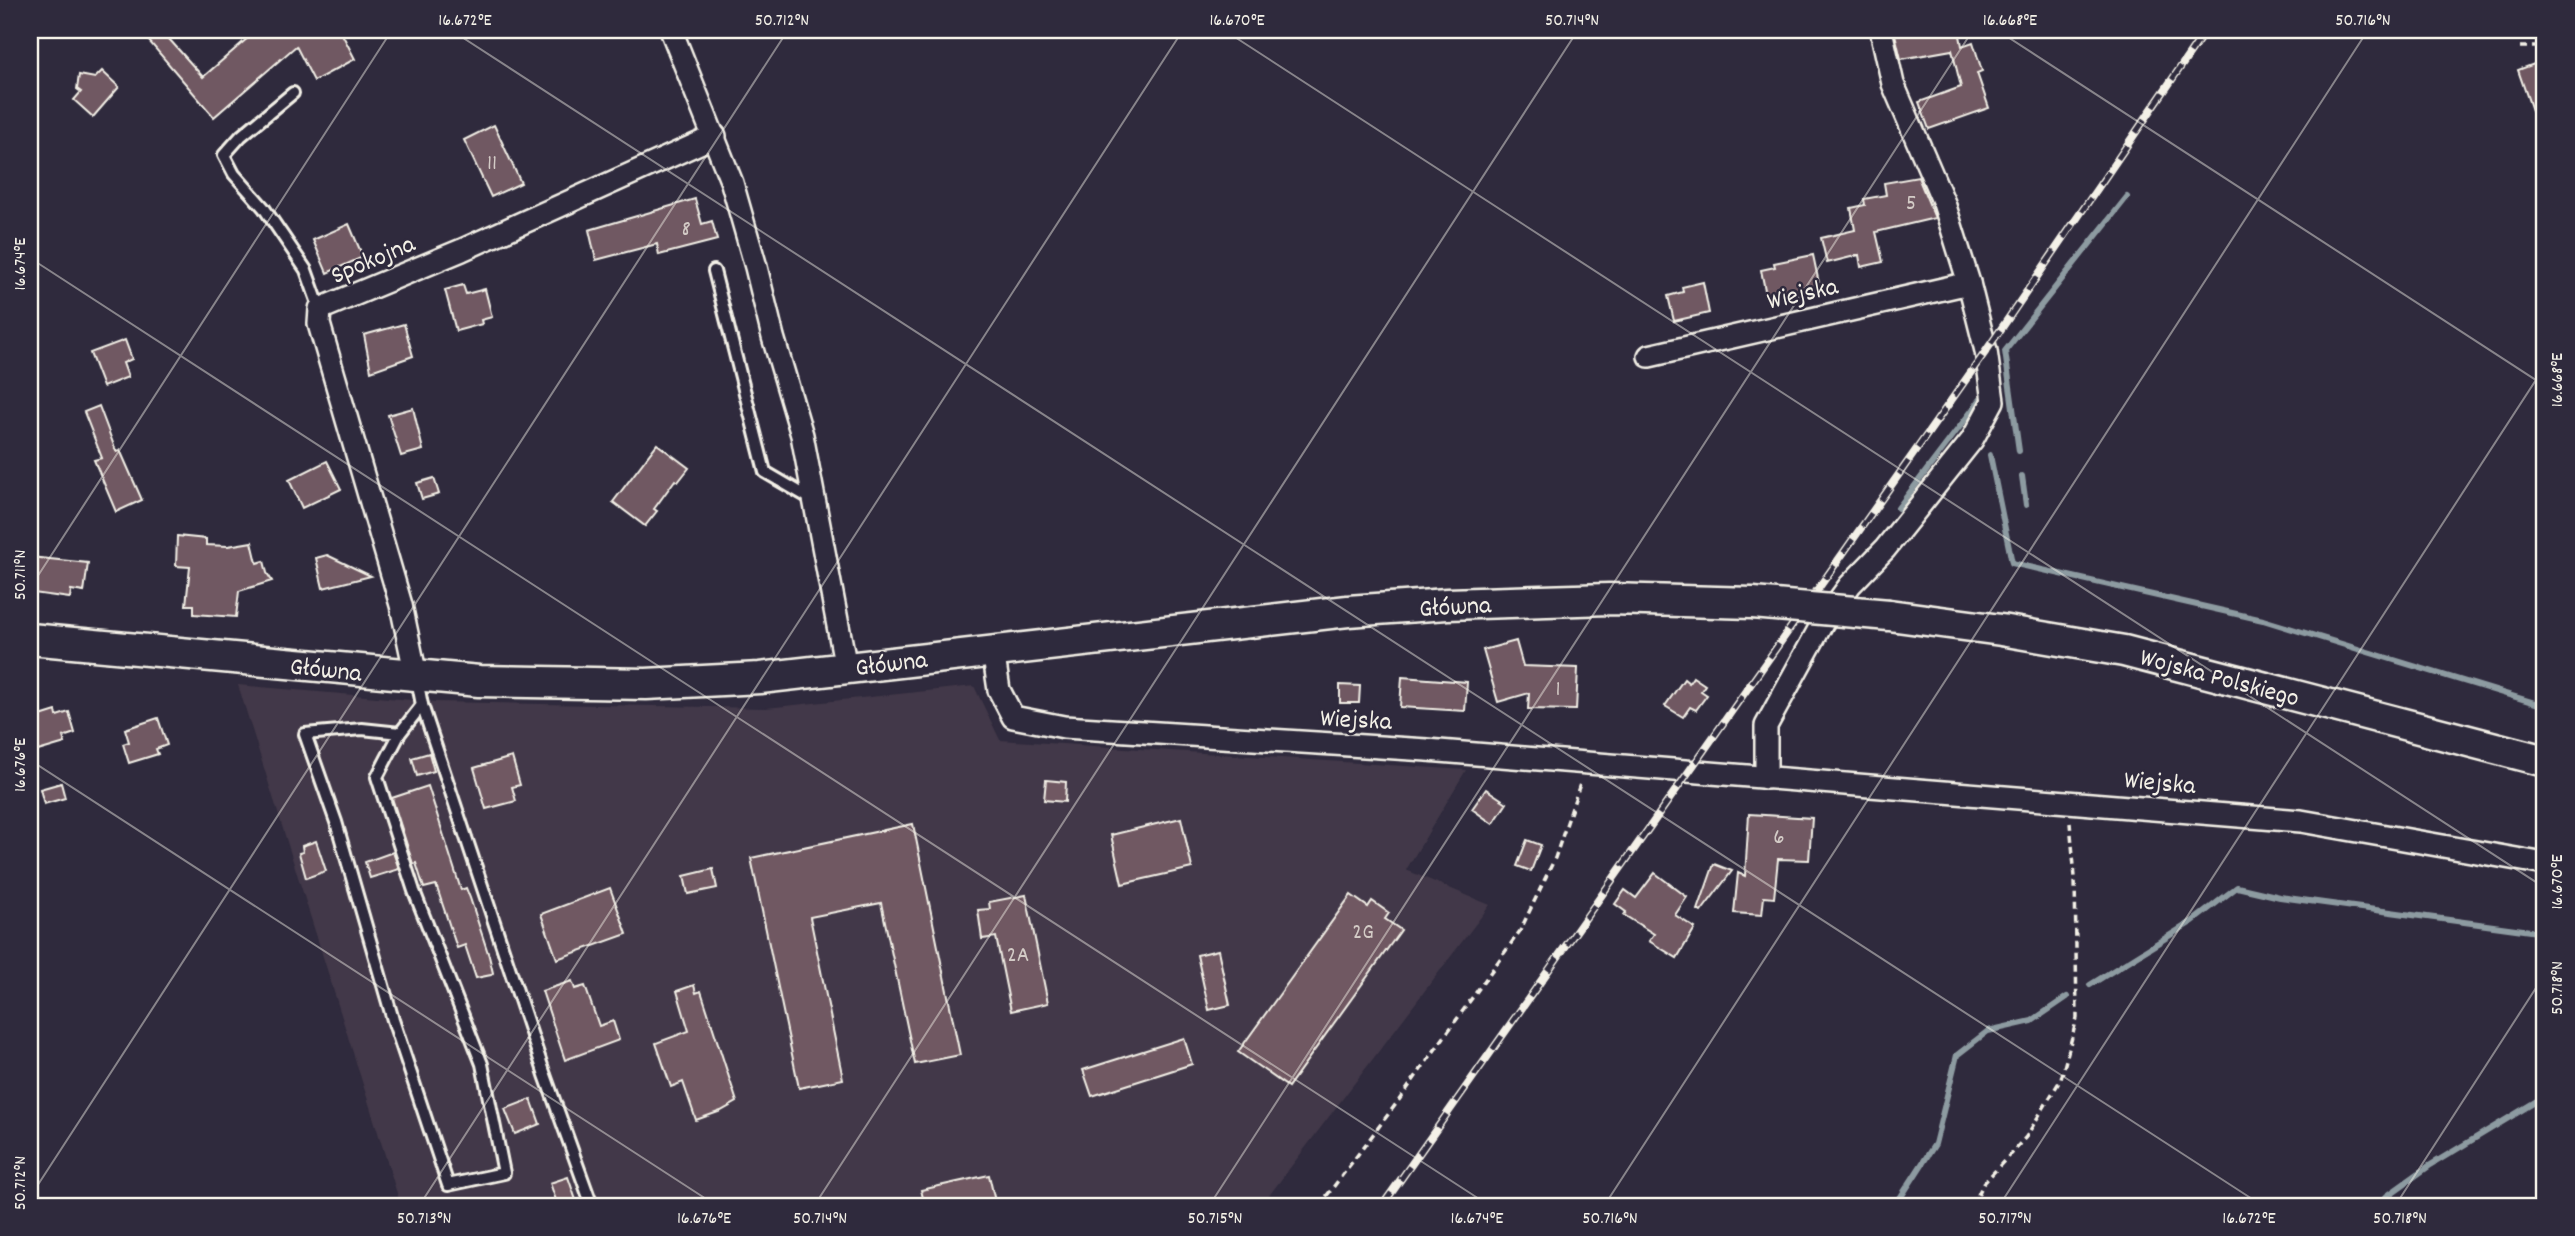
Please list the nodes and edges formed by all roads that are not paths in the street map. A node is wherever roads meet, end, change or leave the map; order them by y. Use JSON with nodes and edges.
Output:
{"nodes":[{"id":1,"x":671,"y":30,"type":"edge"},
{"id":2,"x":1881,"y":30,"type":"edge"},
{"id":3,"x":293,"y":93,"type":"dead end"},
{"id":4,"x":715,"y":136,"type":"junction"},
{"id":5,"x":714,"y":271,"type":"dead end"},
{"id":6,"x":1969,"y":283,"type":"junction"},
{"id":7,"x":320,"y":309,"type":"junction"},
{"id":8,"x":1649,"y":356,"type":"dead end"},
{"id":9,"x":816,"y":501,"type":"junction"},
{"id":10,"x":1889,"y":615,"type":"joint"},
{"id":11,"x":30,"y":639,"type":"edge"},
{"id":12,"x":993,"y":650,"type":"junction"},
{"id":13,"x":846,"y":667,"type":"junction"},
{"id":14,"x":419,"y":691,"type":"junction"},
{"id":15,"x":400,"y":733,"type":"junction"},
{"id":16,"x":2545,"y":761,"type":"edge"},
{"id":17,"x":1766,"y":778,"type":"junction"},
{"id":18,"x":2545,"y":864,"type":"edge"},
{"id":19,"x":591,"y":1203,"type":"dead end"}],
"edges":[{"from":1,"to":4,"type":"street"},
{"from":2,"to":6,"type":"street"},
{"from":3,"to":7,"type":"lane"},
{"from":4,"to":7,"type":"street","name":"Spokojna"},
{"from":4,"to":9,"type":"street"},
{"from":5,"to":9,"type":"lane"},
{"from":6,"to":8,"type":"street","name":"Wiejska"},
{"from":6,"to":17,"type":"street"},
{"from":7,"to":14,"type":"street","name":"Spokojna"},
{"from":9,"to":13,"type":"street"},
{"from":10,"to":12,"type":"main road","name":"Główna","bridge":true},
{"from":10,"to":16,"type":"main road","name":"Wojska Polskiego"},
{"from":11,"to":14,"type":"main road","name":"Główna"},
{"from":12,"to":13,"type":"main road","name":"Główna"},
{"from":12,"to":17,"type":"street","name":"Wiejska"},
{"from":13,"to":14,"type":"main road","name":"Główna"},
{"from":14,"to":15,"type":"lane"},
{"from":14,"to":19,"type":"lane"},
{"from":15,"to":15,"type":"lane"},
{"from":17,"to":18,"type":"street","name":"Wiejska"}]}
